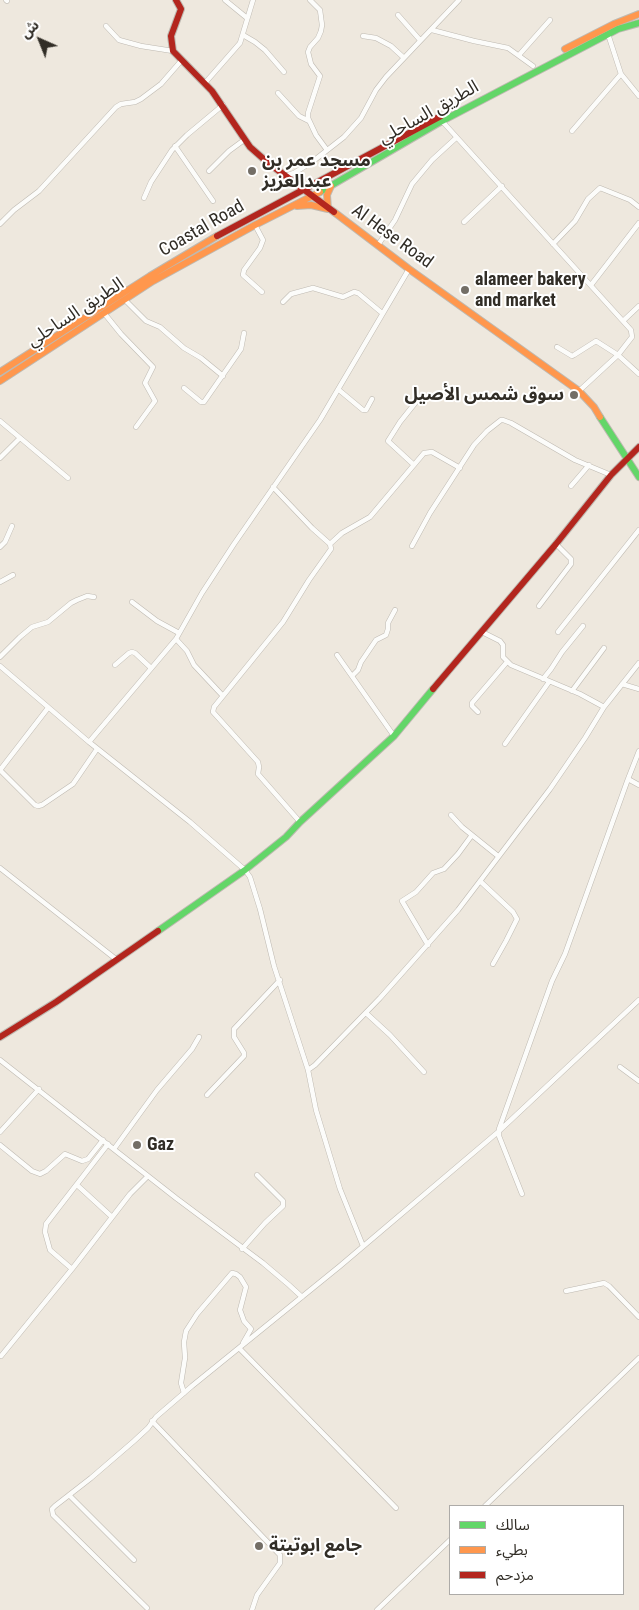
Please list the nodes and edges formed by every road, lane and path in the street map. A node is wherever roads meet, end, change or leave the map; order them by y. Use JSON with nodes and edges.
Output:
{"nodes":[{"id":1,"x":176,"y":0,"type":"edge"},
{"id":2,"x":225,"y":0,"type":"edge"},
{"id":3,"x":253,"y":0,"type":"edge"},
{"id":4,"x":310,"y":0,"type":"edge"},
{"id":5,"x":459,"y":0,"type":"edge"},
{"id":6,"x":639,"y":14,"type":"edge"},
{"id":7,"x":398,"y":15,"type":"dead end"},
{"id":8,"x":247,"y":18,"type":"junction"},
{"id":9,"x":550,"y":20,"type":"dead end"},
{"id":10,"x":639,"y":23,"type":"edge"},
{"id":11,"x":106,"y":26,"type":"dead end"},
{"id":12,"x":432,"y":30,"type":"junction"},
{"id":13,"x":608,"y":34,"type":"junction"},
{"id":14,"x":243,"y":35,"type":"junction"},
{"id":15,"x":363,"y":36,"type":"dead end"},
{"id":16,"x":420,"y":40,"type":"junction"},
{"id":17,"x":173,"y":51,"type":"junction"},
{"id":18,"x":519,"y":55,"type":"junction"},
{"id":19,"x":403,"y":57,"type":"junction"},
{"id":20,"x":181,"y":61,"type":"junction"},
{"id":21,"x":533,"y":66,"type":"junction"},
{"id":22,"x":284,"y":72,"type":"dead end"},
{"id":23,"x":621,"y":74,"type":"junction"},
{"id":24,"x":206,"y":83,"type":"junction"},
{"id":25,"x":278,"y":92,"type":"dead end"},
{"id":26,"x":639,"y":96,"type":"edge"},
{"id":27,"x":222,"y":105,"type":"junction"},
{"id":28,"x":309,"y":121,"type":"junction"},
{"id":29,"x":442,"y":122,"type":"junction"},
{"id":30,"x":572,"y":131,"type":"dead end"},
{"id":31,"x":456,"y":138,"type":"junction"},
{"id":32,"x":244,"y":140,"type":"junction"},
{"id":33,"x":175,"y":146,"type":"junction"},
{"id":34,"x":327,"y":150,"type":"junction"},
{"id":35,"x":209,"y":171,"type":"dead end"},
{"id":36,"x":285,"y":176,"type":"junction"},
{"id":37,"x":331,"y":186,"type":"junction"},
{"id":38,"x":502,"y":186,"type":"junction"},
{"id":39,"x":303,"y":189,"type":"junction"},
{"id":40,"x":312,"y":196,"type":"junction"},
{"id":41,"x":144,"y":198,"type":"dead end"},
{"id":42,"x":213,"y":202,"type":"dead end"},
{"id":43,"x":293,"y":206,"type":"junction"},
{"id":44,"x":639,"y":207,"type":"edge"},
{"id":45,"x":328,"y":209,"type":"junction"},
{"id":46,"x":464,"y":222,"type":"dead end"},
{"id":47,"x":639,"y":223,"type":"edge"},
{"id":48,"x":0,"y":224,"type":"edge"},
{"id":49,"x":255,"y":225,"type":"junction"},
{"id":50,"x":554,"y":244,"type":"junction"},
{"id":51,"x":378,"y":245,"type":"junction"},
{"id":52,"x":409,"y":269,"type":"junction"},
{"id":53,"x":591,"y":285,"type":"junction"},
{"id":54,"x":262,"y":292,"type":"dead end"},
{"id":55,"x":125,"y":300,"type":"junction"},
{"id":56,"x":283,"y":302,"type":"dead end"},
{"id":57,"x":639,"y":306,"type":"edge"},
{"id":58,"x":104,"y":313,"type":"junction"},
{"id":59,"x":382,"y":313,"type":"junction"},
{"id":60,"x":623,"y":321,"type":"junction"},
{"id":61,"x":244,"y":333,"type":"dead end"},
{"id":62,"x":557,"y":347,"type":"dead end"},
{"id":63,"x":618,"y":355,"type":"junction"},
{"id":64,"x":0,"y":372,"type":"edge"},
{"id":65,"x":639,"y":374,"type":"edge"},
{"id":66,"x":223,"y":376,"type":"junction"},
{"id":67,"x":0,"y":381,"type":"edge"},
{"id":68,"x":184,"y":388,"type":"dead end"},
{"id":69,"x":339,"y":390,"type":"junction"},
{"id":70,"x":579,"y":391,"type":"junction"},
{"id":71,"x":372,"y":399,"type":"dead end"},
{"id":72,"x":416,"y":402,"type":"dead end"},
{"id":73,"x":0,"y":421,"type":"edge"},
{"id":74,"x":136,"y":427,"type":"dead end"},
{"id":75,"x":20,"y":438,"type":"junction"},
{"id":76,"x":639,"y":447,"type":"edge"},
{"id":77,"x":0,"y":458,"type":"edge"},
{"id":78,"x":627,"y":458,"type":"junction"},
{"id":79,"x":414,"y":465,"type":"junction"},
{"id":80,"x":589,"y":465,"type":"junction"},
{"id":81,"x":460,"y":468,"type":"junction"},
{"id":82,"x":611,"y":475,"type":"junction"},
{"id":83,"x":639,"y":477,"type":"edge"},
{"id":84,"x":68,"y":478,"type":"dead end"},
{"id":85,"x":571,"y":486,"type":"dead end"},
{"id":86,"x":273,"y":487,"type":"junction"},
{"id":87,"x":12,"y":526,"type":"dead end"},
{"id":88,"x":639,"y":530,"type":"edge"},
{"id":89,"x":330,"y":544,"type":"junction"},
{"id":90,"x":556,"y":544,"type":"junction"},
{"id":91,"x":412,"y":546,"type":"dead end"},
{"id":92,"x":0,"y":547,"type":"edge"},
{"id":93,"x":14,"y":575,"type":"dead end"},
{"id":94,"x":0,"y":582,"type":"edge"},
{"id":95,"x":94,"y":597,"type":"dead end"},
{"id":96,"x":132,"y":602,"type":"dead end"},
{"id":97,"x":539,"y":606,"type":"dead end"},
{"id":98,"x":395,"y":610,"type":"dead end"},
{"id":99,"x":583,"y":626,"type":"dead end"},
{"id":100,"x":482,"y":632,"type":"junction"},
{"id":101,"x":558,"y":632,"type":"dead end"},
{"id":102,"x":180,"y":633,"type":"junction"},
{"id":103,"x":176,"y":639,"type":"junction"},
{"id":104,"x":604,"y":648,"type":"dead end"},
{"id":105,"x":337,"y":655,"type":"dead end"},
{"id":106,"x":0,"y":657,"type":"edge"},
{"id":107,"x":507,"y":662,"type":"junction"},
{"id":108,"x":639,"y":663,"type":"edge"},
{"id":109,"x":115,"y":665,"type":"dead end"},
{"id":110,"x":0,"y":666,"type":"edge"},
{"id":111,"x":151,"y":668,"type":"junction"},
{"id":112,"x":352,"y":676,"type":"junction"},
{"id":113,"x":543,"y":679,"type":"junction"},
{"id":114,"x":549,"y":682,"type":"junction"},
{"id":115,"x":622,"y":684,"type":"junction"},
{"id":116,"x":639,"y":689,"type":"edge"},
{"id":117,"x":572,"y":691,"type":"junction"},
{"id":118,"x":223,"y":696,"type":"junction"},
{"id":119,"x":604,"y":707,"type":"junction"},
{"id":120,"x":48,"y":708,"type":"junction"},
{"id":121,"x":478,"y":712,"type":"dead end"},
{"id":122,"x":394,"y":736,"type":"junction"},
{"id":123,"x":89,"y":742,"type":"junction"},
{"id":124,"x":505,"y":744,"type":"dead end"},
{"id":125,"x":98,"y":749,"type":"junction"},
{"id":126,"x":639,"y":751,"type":"edge"},
{"id":127,"x":628,"y":779,"type":"junction"},
{"id":128,"x":639,"y":785,"type":"edge"},
{"id":129,"x":451,"y":815,"type":"dead end"},
{"id":130,"x":300,"y":822,"type":"junction"},
{"id":131,"x":472,"y":835,"type":"junction"},
{"id":132,"x":498,"y":856,"type":"junction"},
{"id":133,"x":0,"y":868,"type":"edge"},
{"id":134,"x":245,"y":870,"type":"junction"},
{"id":135,"x":480,"y":881,"type":"junction"},
{"id":136,"x":428,"y":945,"type":"junction"},
{"id":137,"x":117,"y":960,"type":"junction"},
{"id":138,"x":493,"y":964,"type":"dead end"},
{"id":139,"x":280,"y":980,"type":"junction"},
{"id":140,"x":639,"y":1000,"type":"edge"},
{"id":141,"x":366,"y":1013,"type":"junction"},
{"id":142,"x":199,"y":1037,"type":"dead end"},
{"id":143,"x":0,"y":1038,"type":"edge"},
{"id":144,"x":0,"y":1060,"type":"edge"},
{"id":145,"x":620,"y":1067,"type":"dead end"},
{"id":146,"x":308,"y":1070,"type":"junction"},
{"id":147,"x":424,"y":1072,"type":"dead end"},
{"id":148,"x":639,"y":1082,"type":"edge"},
{"id":149,"x":39,"y":1089,"type":"junction"},
{"id":150,"x":208,"y":1095,"type":"dead end"},
{"id":151,"x":0,"y":1132,"type":"edge"},
{"id":152,"x":498,"y":1132,"type":"junction"},
{"id":153,"x":103,"y":1140,"type":"junction"},
{"id":154,"x":108,"y":1144,"type":"junction"},
{"id":155,"x":0,"y":1145,"type":"edge"},
{"id":156,"x":114,"y":1149,"type":"junction"},
{"id":157,"x":257,"y":1175,"type":"dead end"},
{"id":158,"x":148,"y":1176,"type":"junction"},
{"id":159,"x":77,"y":1185,"type":"junction"},
{"id":160,"x":522,"y":1194,"type":"dead end"},
{"id":161,"x":112,"y":1216,"type":"junction"},
{"id":162,"x":363,"y":1246,"type":"junction"},
{"id":163,"x":242,"y":1249,"type":"junction"},
{"id":164,"x":72,"y":1269,"type":"junction"},
{"id":165,"x":566,"y":1292,"type":"dead end"},
{"id":166,"x":302,"y":1297,"type":"junction"},
{"id":167,"x":639,"y":1317,"type":"edge"},
{"id":168,"x":241,"y":1346,"type":"junction"},
{"id":169,"x":2,"y":1356,"type":"dead end"},
{"id":170,"x":639,"y":1358,"type":"edge"},
{"id":171,"x":184,"y":1393,"type":"junction"},
{"id":172,"x":152,"y":1422,"type":"junction"},
{"id":173,"x":69,"y":1495,"type":"junction"},
{"id":174,"x":486,"y":1505,"type":"edge"},
{"id":175,"x":396,"y":1508,"type":"dead end"},
{"id":176,"x":449,"y":1541,"type":"edge"},
{"id":177,"x":134,"y":1560,"type":"dead end"},
{"id":178,"x":147,"y":1608,"type":"dead end"},
{"id":179,"x":252,"y":1610,"type":"edge"},
{"id":180,"x":377,"y":1610,"type":"edge"}],
"edges":[{"from":1,"to":17,"type":"main road"},
{"from":2,"to":8,"type":"street"},
{"from":3,"to":8,"type":"street"},
{"from":4,"to":28,"type":"street"},
{"from":5,"to":12,"type":"street"},
{"from":6,"to":21,"type":"main road","name":"Coastal Road"},
{"from":7,"to":16,"type":"street"},
{"from":8,"to":14,"type":"street"},
{"from":9,"to":18,"type":"street"},
{"from":10,"to":13,"type":"main road","name":"الطريق الساحلي"},
{"from":11,"to":17,"type":"street"},
{"from":12,"to":16,"type":"street"},
{"from":12,"to":18,"type":"street"},
{"from":13,"to":23,"type":"street"},
{"from":13,"to":29,"type":"main road","name":"الطريق الساحلي"},
{"from":14,"to":22,"type":"street"},
{"from":14,"to":24,"type":"street"},
{"from":15,"to":19,"type":"street"},
{"from":16,"to":19,"type":"street"},
{"from":17,"to":20,"type":"main road","name":"Al Hese Road"},
{"from":18,"to":21,"type":"street"},
{"from":19,"to":34,"type":"street"},
{"from":20,"to":24,"type":"main road","name":"Al Hese Road"},
{"from":20,"to":48,"type":"street"},
{"from":21,"to":39,"type":"main road","name":"Coastal Road"},
{"from":23,"to":26,"type":"street"},
{"from":23,"to":30,"type":"street"},
{"from":24,"to":27,"type":"main road","name":"Al Hese Road"},
{"from":25,"to":28,"type":"street"},
{"from":27,"to":32,"type":"main road","name":"Al Hese Road"},
{"from":27,"to":33,"type":"street"},
{"from":28,"to":34,"type":"street"},
{"from":29,"to":31,"type":"street"},
{"from":29,"to":37,"type":"main road","name":"الطريق الساحلي"},
{"from":31,"to":38,"type":"street"},
{"from":31,"to":51,"type":"street"},
{"from":32,"to":35,"type":"street"},
{"from":32,"to":36,"type":"main road","name":"Al Hese Road"},
{"from":33,"to":41,"type":"street"},
{"from":33,"to":42,"type":"street"},
{"from":34,"to":36,"type":"street"},
{"from":36,"to":39,"type":"main road","name":"Al Hese Road"},
{"from":37,"to":40,"type":"main road","name":"الطريق الساحلي"},
{"from":37,"to":45,"type":"main road"},
{"from":38,"to":46,"type":"street"},
{"from":38,"to":50,"type":"street"},
{"from":39,"to":40,"type":"main road","name":"Al Hese Road"},
{"from":39,"to":64,"type":"main road","name":"Coastal Road"},
{"from":40,"to":43,"type":"main road","name":"الطريق الساحلي"},
{"from":40,"to":45,"type":"main road","name":"Al Hese Road"},
{"from":43,"to":45,"type":"main road"},
{"from":43,"to":49,"type":"main road","name":"الطريق الساحلي"},
{"from":44,"to":50,"type":"street"},
{"from":45,"to":51,"type":"main road","name":"Al Hese Road"},
{"from":47,"to":53,"type":"street"},
{"from":49,"to":54,"type":"street"},
{"from":49,"to":55,"type":"main road","name":"الطريق الساحلي"},
{"from":50,"to":53,"type":"street"},
{"from":51,"to":52,"type":"main road","name":"Al Hese Road"},
{"from":52,"to":59,"type":"street"},
{"from":52,"to":70,"type":"main road","name":"Al Hese Road"},
{"from":53,"to":60,"type":"street"},
{"from":55,"to":58,"type":"main road","name":"الطريق الساحلي"},
{"from":55,"to":66,"type":"street"},
{"from":56,"to":59,"type":"street"},
{"from":57,"to":60,"type":"street"},
{"from":58,"to":67,"type":"main road","name":"الطريق الساحلي"},
{"from":58,"to":74,"type":"street"},
{"from":59,"to":69,"type":"street"},
{"from":60,"to":63,"type":"street"},
{"from":61,"to":66,"type":"street"},
{"from":62,"to":63,"type":"street"},
{"from":63,"to":65,"type":"street"},
{"from":63,"to":70,"type":"street"},
{"from":66,"to":68,"type":"street"},
{"from":69,"to":71,"type":"street"},
{"from":69,"to":86,"type":"street"},
{"from":70,"to":78,"type":"main road","name":"Al Hese Road"},
{"from":72,"to":79,"type":"street"},
{"from":73,"to":75,"type":"street"},
{"from":75,"to":77,"type":"street"},
{"from":75,"to":84,"type":"street"},
{"from":76,"to":78,"type":"main road"},
{"from":78,"to":82,"type":"main road"},
{"from":78,"to":83,"type":"main road","name":"Al Hese Road"},
{"from":79,"to":81,"type":"street"},
{"from":79,"to":89,"type":"street"},
{"from":80,"to":81,"type":"street"},
{"from":80,"to":82,"type":"street"},
{"from":80,"to":85,"type":"street"},
{"from":81,"to":91,"type":"street"},
{"from":82,"to":90,"type":"main road"},
{"from":86,"to":89,"type":"street"},
{"from":86,"to":102,"type":"street"},
{"from":87,"to":92,"type":"street"},
{"from":88,"to":101,"type":"street"},
{"from":89,"to":118,"type":"street"},
{"from":90,"to":97,"type":"street"},
{"from":90,"to":100,"type":"main road"},
{"from":93,"to":94,"type":"street"},
{"from":95,"to":106,"type":"street"},
{"from":96,"to":102,"type":"street"},
{"from":98,"to":112,"type":"street"},
{"from":99,"to":113,"type":"street"},
{"from":100,"to":107,"type":"street"},
{"from":100,"to":122,"type":"main road"},
{"from":102,"to":103,"type":"street"},
{"from":103,"to":111,"type":"street"},
{"from":103,"to":118,"type":"street"},
{"from":104,"to":117,"type":"street"},
{"from":105,"to":112,"type":"street"},
{"from":107,"to":113,"type":"street"},
{"from":107,"to":121,"type":"street"},
{"from":108,"to":115,"type":"street"},
{"from":109,"to":111,"type":"street"},
{"from":110,"to":120,"type":"street"},
{"from":111,"to":123,"type":"street"},
{"from":112,"to":122,"type":"street"},
{"from":113,"to":114,"type":"street"},
{"from":114,"to":117,"type":"street"},
{"from":114,"to":124,"type":"street"},
{"from":115,"to":116,"type":"street"},
{"from":115,"to":119,"type":"street"},
{"from":117,"to":119,"type":"street"},
{"from":118,"to":130,"type":"street"},
{"from":119,"to":132,"type":"street"},
{"from":120,"to":123,"type":"street"},
{"from":120,"to":125,"type":"street"},
{"from":122,"to":130,"type":"main road"},
{"from":123,"to":125,"type":"street"},
{"from":125,"to":134,"type":"street"},
{"from":126,"to":127,"type":"street"},
{"from":127,"to":128,"type":"street"},
{"from":127,"to":152,"type":"street"},
{"from":129,"to":131,"type":"street"},
{"from":130,"to":134,"type":"main road"},
{"from":131,"to":132,"type":"street"},
{"from":131,"to":136,"type":"street"},
{"from":132,"to":135,"type":"street"},
{"from":133,"to":137,"type":"street"},
{"from":134,"to":137,"type":"main road"},
{"from":134,"to":139,"type":"street"},
{"from":135,"to":136,"type":"street"},
{"from":135,"to":138,"type":"street"},
{"from":136,"to":141,"type":"street"},
{"from":137,"to":143,"type":"main road"},
{"from":139,"to":146,"type":"street"},
{"from":139,"to":150,"type":"street"},
{"from":140,"to":152,"type":"street"},
{"from":141,"to":146,"type":"street"},
{"from":141,"to":147,"type":"street"},
{"from":142,"to":156,"type":"street"},
{"from":144,"to":149,"type":"street"},
{"from":145,"to":148,"type":"street"},
{"from":146,"to":162,"type":"street"},
{"from":149,"to":151,"type":"street"},
{"from":149,"to":153,"type":"street"},
{"from":152,"to":160,"type":"street"},
{"from":152,"to":162,"type":"street"},
{"from":153,"to":154,"type":"street"},
{"from":153,"to":155,"type":"street"},
{"from":154,"to":156,"type":"street"},
{"from":154,"to":159,"type":"street"},
{"from":156,"to":158,"type":"street"},
{"from":157,"to":163,"type":"street"},
{"from":158,"to":161,"type":"street"},
{"from":158,"to":163,"type":"street"},
{"from":159,"to":161,"type":"street"},
{"from":159,"to":164,"type":"street"},
{"from":161,"to":164,"type":"street"},
{"from":162,"to":166,"type":"street"},
{"from":163,"to":166,"type":"street"},
{"from":164,"to":169,"type":"street"},
{"from":165,"to":167,"type":"street"},
{"from":166,"to":168,"type":"street"},
{"from":168,"to":171,"type":"street"},
{"from":168,"to":171,"type":"street"},
{"from":168,"to":175,"type":"street"},
{"from":170,"to":174,"type":"street"},
{"from":171,"to":172,"type":"street"},
{"from":172,"to":173,"type":"street"},
{"from":172,"to":179,"type":"street"},
{"from":173,"to":177,"type":"street"},
{"from":173,"to":178,"type":"street"},
{"from":176,"to":180,"type":"street"}]}
